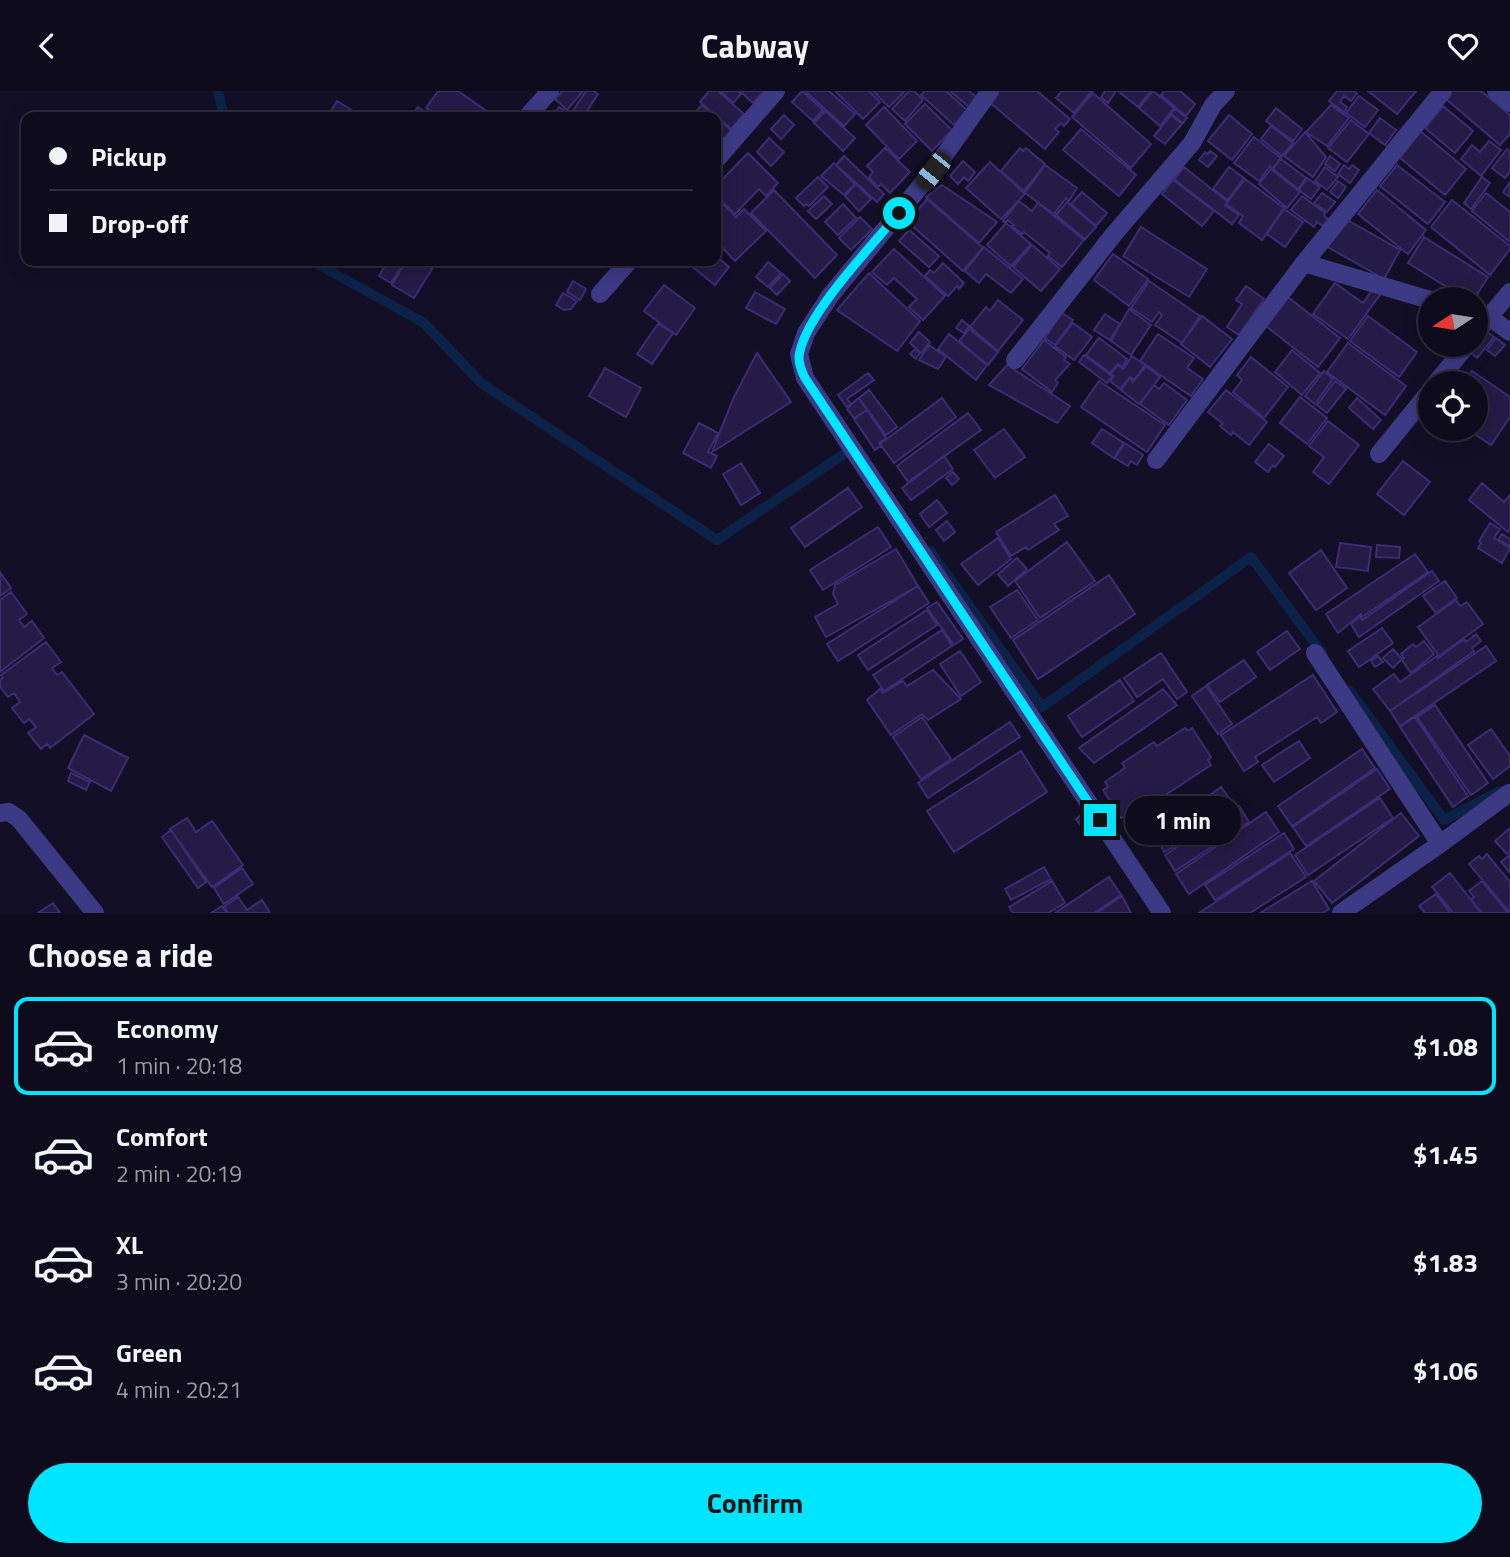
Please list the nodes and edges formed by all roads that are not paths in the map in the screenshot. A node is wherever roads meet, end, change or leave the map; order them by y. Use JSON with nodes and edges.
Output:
{"nodes":[{"id":1,"x":550,"y":91,"type":"edge"},
{"id":2,"x":776,"y":91,"type":"edge"},
{"id":3,"x":990,"y":91,"type":"edge"},
{"id":4,"x":1226,"y":91,"type":"edge"},
{"id":5,"x":1443,"y":91,"type":"edge"},
{"id":6,"x":1496,"y":91,"type":"edge"},
{"id":7,"x":1510,"y":103,"type":"edge"},
{"id":8,"x":531,"y":112,"type":"edge"},
{"id":9,"x":721,"y":154,"type":"edge"},
{"id":10,"x":1304,"y":263,"type":"junction"},
{"id":11,"x":625,"y":266,"type":"edge"},
{"id":12,"x":1510,"y":292,"type":"edge"},
{"id":13,"x":600,"y":294,"type":"dead end"},
{"id":14,"x":1418,"y":296,"type":"edge"},
{"id":15,"x":1488,"y":310,"type":"edge"},
{"id":16,"x":1488,"y":319,"type":"edge"},
{"id":17,"x":1510,"y":332,"type":"edge"},
{"id":18,"x":1457,"y":357,"type":"edge"},
{"id":19,"x":1015,"y":359,"type":"dead end"},
{"id":20,"x":1446,"y":371,"type":"edge"},
{"id":21,"x":1418,"y":406,"type":"edge"},
{"id":22,"x":1379,"y":454,"type":"dead end"},
{"id":23,"x":1156,"y":460,"type":"dead end"},
{"id":24,"x":1315,"y":653,"type":"dead end"},
{"id":25,"x":1509,"y":793,"type":"edge"},
{"id":26,"x":0,"y":813,"type":"edge"},
{"id":27,"x":1440,"y":844,"type":"junction"},
{"id":28,"x":95,"y":913,"type":"edge"},
{"id":29,"x":1162,"y":913,"type":"edge"},
{"id":30,"x":1341,"y":913,"type":"edge"}],
"edges":[{"from":1,"to":8,"type":"street"},
{"from":2,"to":9,"type":"street"},
{"from":3,"to":29,"type":"street"},
{"from":4,"to":19,"type":"street"},
{"from":5,"to":10,"type":"street"},
{"from":6,"to":7,"type":"street"},
{"from":10,"to":14,"type":"street"},
{"from":10,"to":23,"type":"street"},
{"from":11,"to":13,"type":"street"},
{"from":12,"to":15,"type":"street"},
{"from":16,"to":17,"type":"street"},
{"from":18,"to":20,"type":"street"},
{"from":21,"to":22,"type":"street"},
{"from":24,"to":27,"type":"street"},
{"from":25,"to":27,"type":"street"},
{"from":26,"to":28,"type":"street"},
{"from":27,"to":30,"type":"street"}]}
